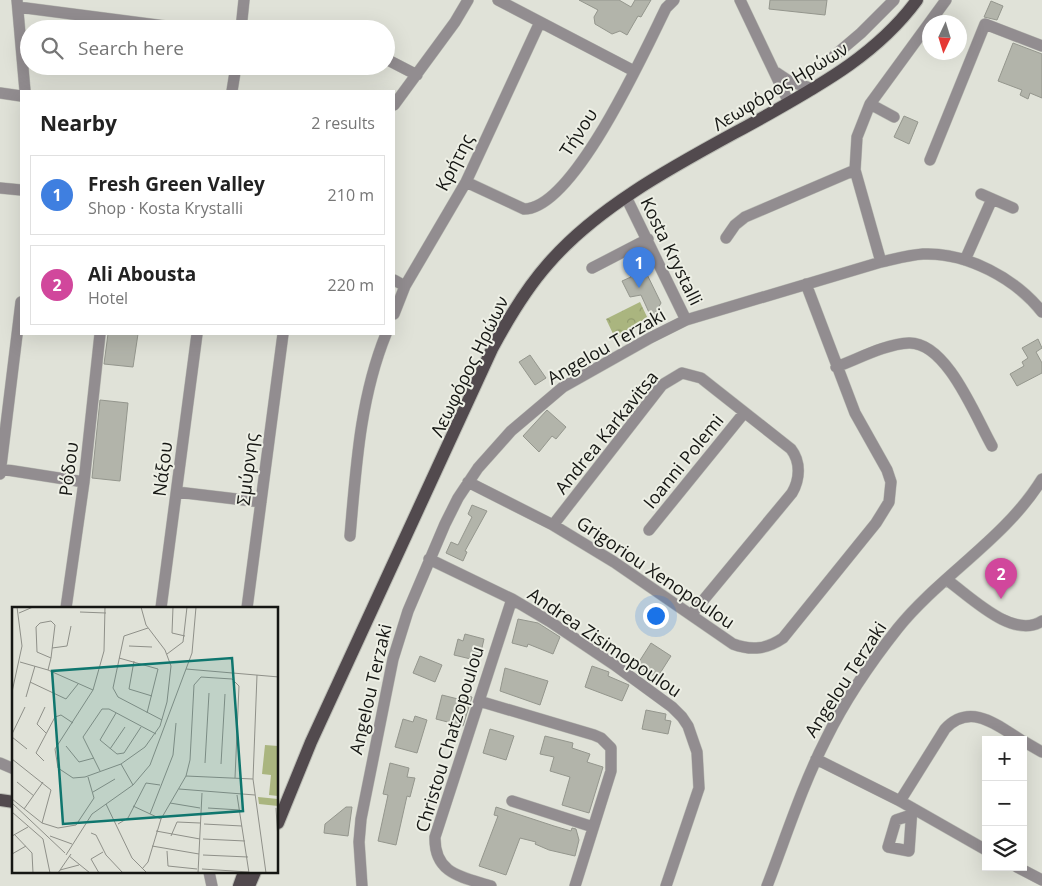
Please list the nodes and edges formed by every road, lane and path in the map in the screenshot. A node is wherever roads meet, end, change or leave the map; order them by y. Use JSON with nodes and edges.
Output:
{"nodes":[{"id":1,"x":244,"y":0,"type":"edge"},
{"id":2,"x":468,"y":0,"type":"edge"},
{"id":3,"x":498,"y":0,"type":"edge"},
{"id":4,"x":674,"y":0,"type":"edge"},
{"id":5,"x":740,"y":0,"type":"edge"},
{"id":6,"x":894,"y":0,"type":"edge"},
{"id":7,"x":917,"y":0,"type":"edge"},
{"id":8,"x":946,"y":0,"type":"edge"},
{"id":9,"x":17,"y":3,"type":"edge"},
{"id":10,"x":129,"y":20,"type":"edge"},
{"id":11,"x":242,"y":20,"type":"edge"},
{"id":12,"x":540,"y":22,"type":"junction"},
{"id":13,"x":20,"y":41,"type":"edge"},
{"id":14,"x":1042,"y":46,"type":"edge"},
{"id":15,"x":834,"y":56,"type":"dead end"},
{"id":16,"x":395,"y":64,"type":"edge"},
{"id":17,"x":772,"y":70,"type":"junction"},
{"id":18,"x":634,"y":71,"type":"junction"},
{"id":19,"x":23,"y":75,"type":"edge"},
{"id":20,"x":235,"y":75,"type":"edge"},
{"id":21,"x":417,"y":75,"type":"junction"},
{"id":22,"x":813,"y":89,"type":"junction"},
{"id":23,"x":24,"y":90,"type":"edge"},
{"id":24,"x":232,"y":90,"type":"edge"},
{"id":25,"x":0,"y":93,"type":"edge"},
{"id":26,"x":20,"y":96,"type":"edge"},
{"id":27,"x":789,"y":103,"type":"junction"},
{"id":28,"x":395,"y":104,"type":"edge"},
{"id":29,"x":870,"y":104,"type":"junction"},
{"id":30,"x":894,"y":117,"type":"dead end"},
{"id":31,"x":930,"y":160,"type":"dead end"},
{"id":32,"x":855,"y":170,"type":"junction"},
{"id":33,"x":466,"y":182,"type":"junction"},
{"id":34,"x":0,"y":188,"type":"edge"},
{"id":35,"x":20,"y":190,"type":"edge"},
{"id":36,"x":981,"y":194,"type":"dead end"},
{"id":37,"x":626,"y":197,"type":"junction"},
{"id":38,"x":992,"y":199,"type":"junction"},
{"id":39,"x":1013,"y":208,"type":"dead end"},
{"id":40,"x":726,"y":238,"type":"dead end"},
{"id":41,"x":648,"y":239,"type":"junction"},
{"id":42,"x":965,"y":260,"type":"junction"},
{"id":43,"x":881,"y":262,"type":"junction"},
{"id":44,"x":592,"y":268,"type":"dead end"},
{"id":45,"x":395,"y":281,"type":"edge"},
{"id":46,"x":806,"y":284,"type":"junction"},
{"id":47,"x":405,"y":286,"type":"junction"},
{"id":48,"x":20,"y":310,"type":"edge"},
{"id":49,"x":395,"y":311,"type":"edge"},
{"id":50,"x":1042,"y":312,"type":"edge"},
{"id":51,"x":686,"y":320,"type":"junction"},
{"id":52,"x":100,"y":335,"type":"edge"},
{"id":53,"x":196,"y":335,"type":"edge"},
{"id":54,"x":283,"y":335,"type":"edge"},
{"id":55,"x":386,"y":335,"type":"edge"},
{"id":56,"x":836,"y":367,"type":"junction"},
{"id":57,"x":744,"y":413,"type":"junction"},
{"id":58,"x":992,"y":446,"type":"dead end"},
{"id":59,"x":1,"y":469,"type":"edge"},
{"id":60,"x":0,"y":474,"type":"edge"},
{"id":61,"x":1042,"y":479,"type":"edge"},
{"id":62,"x":84,"y":482,"type":"junction"},
{"id":63,"x":468,"y":482,"type":"junction"},
{"id":64,"x":178,"y":492,"type":"junction"},
{"id":65,"x":261,"y":502,"type":"junction"},
{"id":66,"x":553,"y":525,"type":"junction"},
{"id":67,"x":649,"y":530,"type":"dead end"},
{"id":68,"x":350,"y":536,"type":"dead end"},
{"id":69,"x":429,"y":559,"type":"junction"},
{"id":70,"x":947,"y":580,"type":"junction"},
{"id":71,"x":512,"y":600,"type":"junction"},
{"id":72,"x":66,"y":607,"type":"edge"},
{"id":73,"x":161,"y":607,"type":"edge"},
{"id":74,"x":247,"y":607,"type":"edge"},
{"id":75,"x":691,"y":615,"type":"junction"},
{"id":76,"x":1042,"y":621,"type":"edge"},
{"id":77,"x":479,"y":701,"type":"junction"},
{"id":78,"x":1015,"y":736,"type":"edge"},
{"id":79,"x":1027,"y":743,"type":"edge"},
{"id":80,"x":1042,"y":752,"type":"edge"},
{"id":81,"x":816,"y":759,"type":"junction"},
{"id":82,"x":0,"y":763,"type":"edge"},
{"id":83,"x":12,"y":768,"type":"edge"},
{"id":84,"x":512,"y":801,"type":"dead end"},
{"id":85,"x":900,"y":801,"type":"junction"},
{"id":86,"x":280,"y":812,"type":"edge"},
{"id":87,"x":593,"y":827,"type":"junction"},
{"id":88,"x":982,"y":848,"type":"edge"},
{"id":89,"x":1025,"y":871,"type":"edge"},
{"id":90,"x":243,"y":874,"type":"edge"},
{"id":91,"x":255,"y":874,"type":"edge"},
{"id":92,"x":1042,"y":880,"type":"edge"},
{"id":93,"x":239,"y":886,"type":"edge"},
{"id":94,"x":249,"y":886,"type":"edge"},
{"id":95,"x":362,"y":886,"type":"edge"},
{"id":96,"x":492,"y":886,"type":"edge"},
{"id":97,"x":575,"y":886,"type":"edge"},
{"id":98,"x":666,"y":886,"type":"edge"},
{"id":99,"x":767,"y":886,"type":"edge"}],
"edges":[{"from":1,"to":11,"type":"street"},
{"from":2,"to":21,"type":"street"},
{"from":3,"to":12,"type":"street"},
{"from":4,"to":18,"type":"street","name":"Τήνου"},
{"from":5,"to":17,"type":"street"},
{"from":6,"to":15,"type":"street"},
{"from":7,"to":22,"type":"main road","name":"Λεωφόρος Ηρώων"},
{"from":8,"to":29,"type":"street"},
{"from":9,"to":10,"type":"street"},
{"from":9,"to":13,"type":"street"},
{"from":12,"to":18,"type":"street"},
{"from":12,"to":33,"type":"street","name":"Κρήτης"},
{"from":14,"to":31,"type":"street"},
{"from":16,"to":21,"type":"street"},
{"from":17,"to":22,"type":"street"},
{"from":17,"to":27,"type":"street"},
{"from":18,"to":33,"type":"street","name":"Τήνου"},
{"from":19,"to":23,"type":"street"},
{"from":20,"to":24,"type":"street"},
{"from":21,"to":28,"type":"street"},
{"from":22,"to":27,"type":"main road","name":"Λεωφόρος Ηρώων"},
{"from":25,"to":26,"type":"street"},
{"from":27,"to":37,"type":"main road","name":"Λεωφόρος Ηρώων"},
{"from":29,"to":30,"type":"street"},
{"from":29,"to":32,"type":"street"},
{"from":32,"to":40,"type":"street"},
{"from":32,"to":43,"type":"street"},
{"from":33,"to":47,"type":"street","name":"Κρήτης"},
{"from":34,"to":35,"type":"street"},
{"from":36,"to":38,"type":"street"},
{"from":37,"to":41,"type":"street","name":"Kosta Krystalli"},
{"from":37,"to":86,"type":"main road","name":"Λεωφόρος Ηρώων"},
{"from":38,"to":39,"type":"street"},
{"from":38,"to":42,"type":"street"},
{"from":41,"to":44,"type":"street"},
{"from":41,"to":51,"type":"street","name":"Kosta Krystalli"},
{"from":42,"to":43,"type":"street","name":"Angelou Terzaki"},
{"from":42,"to":50,"type":"street","name":"Angelou Terzaki"},
{"from":43,"to":46,"type":"street","name":"Angelou Terzaki"},
{"from":45,"to":47,"type":"street"},
{"from":46,"to":51,"type":"street","name":"Angelou Terzaki"},
{"from":46,"to":56,"type":"street","name":"Grigoriou Xenopoulou"},
{"from":47,"to":49,"type":"street","name":"Κρήτης"},
{"from":48,"to":59,"type":"street"},
{"from":51,"to":63,"type":"street","name":"Angelou Terzaki"},
{"from":52,"to":62,"type":"street","name":"Ρόδου"},
{"from":53,"to":64,"type":"street","name":"Νάξου"},
{"from":54,"to":65,"type":"street","name":"Σμύρνης"},
{"from":55,"to":68,"type":"street"},
{"from":56,"to":58,"type":"street"},
{"from":56,"to":75,"type":"street","name":"Grigoriou Xenopoulou"},
{"from":57,"to":66,"type":"street","name":"Andrea Karkavitsa"},
{"from":57,"to":67,"type":"street","name":"Ioanni Polemi"},
{"from":57,"to":75,"type":"street","name":"Andrea Karkavitsa"},
{"from":59,"to":60,"type":"street"},
{"from":59,"to":62,"type":"street"},
{"from":61,"to":70,"type":"street","name":"Angelou Terzaki"},
{"from":62,"to":72,"type":"street","name":"Ρόδου"},
{"from":63,"to":66,"type":"street","name":"Grigoriou Xenopoulou"},
{"from":63,"to":69,"type":"street","name":"Angelou Terzaki"},
{"from":64,"to":65,"type":"street"},
{"from":64,"to":73,"type":"street","name":"Νάξου"},
{"from":65,"to":74,"type":"street","name":"Σμύρνης"},
{"from":66,"to":75,"type":"street","name":"Grigoriou Xenopoulou"},
{"from":69,"to":71,"type":"street","name":"Andrea Zisimopoulou"},
{"from":69,"to":95,"type":"street","name":"Angelou Terzaki"},
{"from":70,"to":76,"type":"street"},
{"from":70,"to":81,"type":"street","name":"Angelou Terzaki"},
{"from":71,"to":77,"type":"street","name":"Christou Chatzopoulou"},
{"from":71,"to":98,"type":"street","name":"Andrea Zisimopoulou"},
{"from":77,"to":87,"type":"street"},
{"from":77,"to":96,"type":"street","name":"Christou Chatzopoulou"},
{"from":78,"to":85,"type":"street"},
{"from":79,"to":80,"type":"street"},
{"from":81,"to":85,"type":"street"},
{"from":81,"to":99,"type":"street","name":"Angelou Terzaki"},
{"from":82,"to":83,"type":"street"},
{"from":84,"to":87,"type":"street"},
{"from":85,"to":88,"type":"street"},
{"from":87,"to":97,"type":"street"},
{"from":89,"to":92,"type":"street"},
{"from":90,"to":93,"type":"main road"},
{"from":91,"to":94,"type":"main road"}]}
